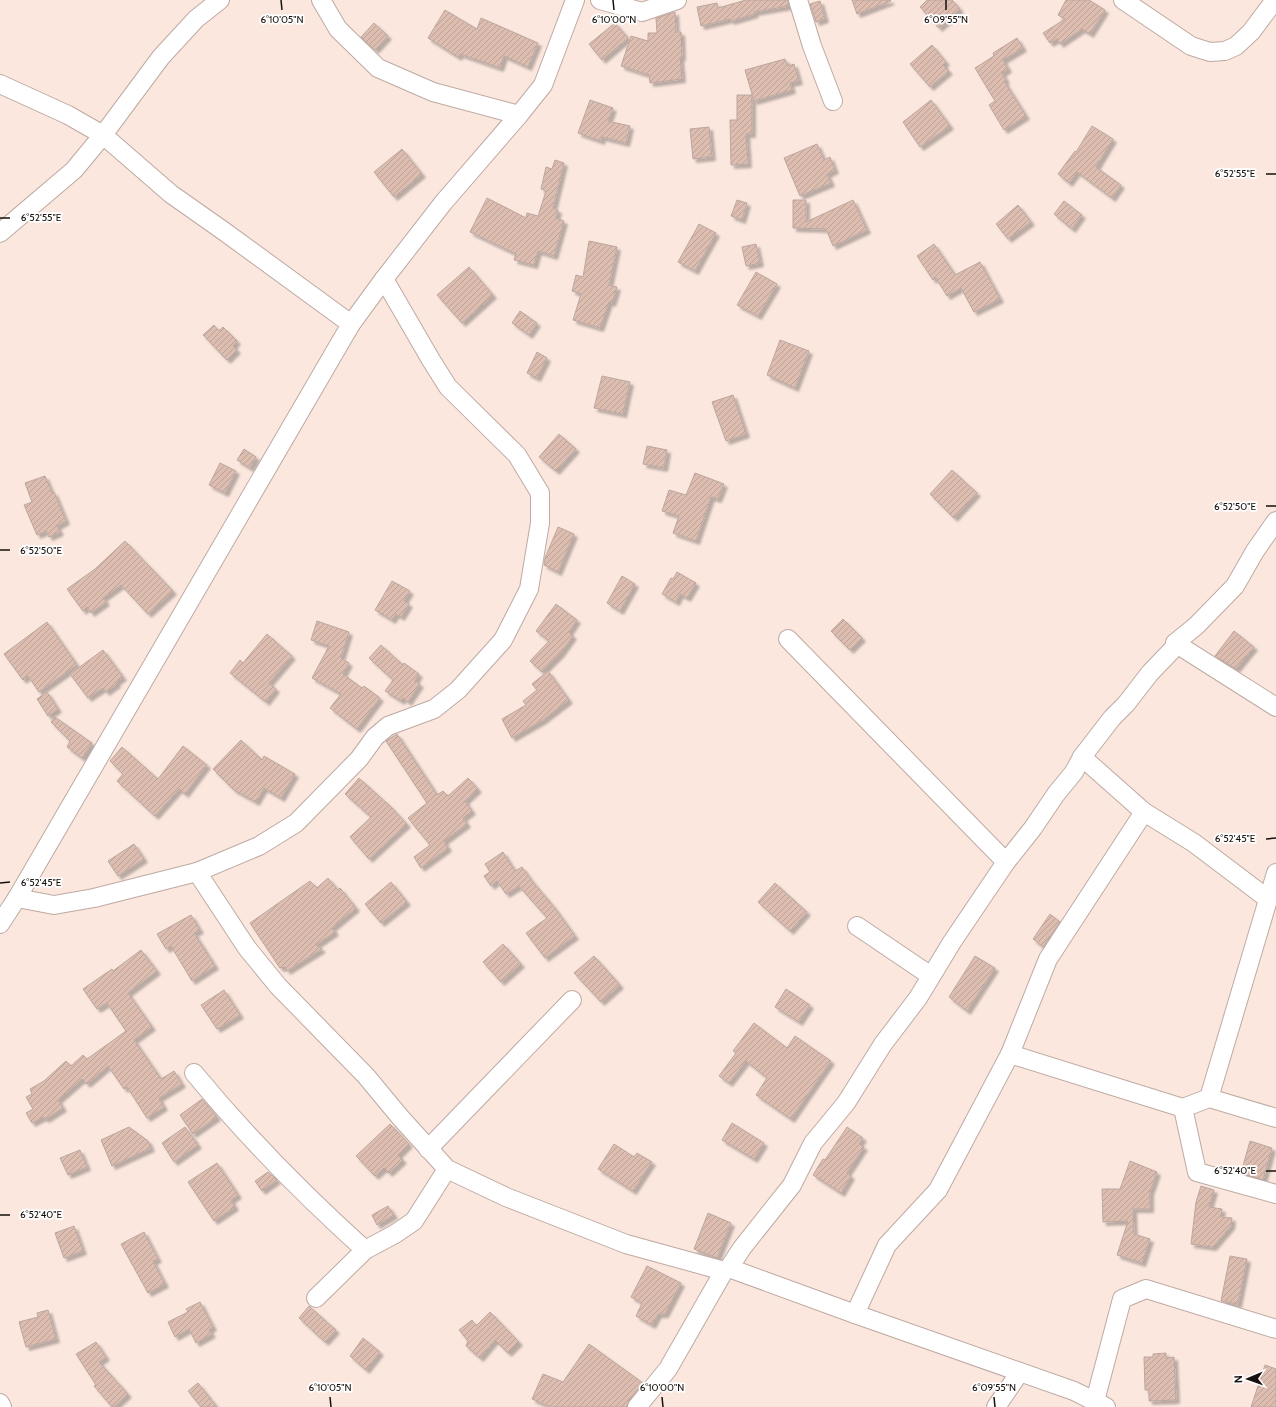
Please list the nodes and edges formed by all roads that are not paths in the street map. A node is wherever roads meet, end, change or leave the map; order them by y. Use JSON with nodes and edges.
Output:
{"nodes":[{"id":1,"x":220,"y":0,"type":"edge"},
{"id":2,"x":321,"y":0,"type":"edge"},
{"id":3,"x":575,"y":0,"type":"edge"},
{"id":4,"x":600,"y":0,"type":"edge"},
{"id":5,"x":678,"y":0,"type":"edge"},
{"id":6,"x":798,"y":0,"type":"edge"},
{"id":7,"x":1123,"y":0,"type":"edge"},
{"id":8,"x":1275,"y":0,"type":"edge"},
{"id":9,"x":0,"y":84,"type":"edge"},
{"id":10,"x":833,"y":101,"type":"dead end"},
{"id":11,"x":519,"y":115,"type":"junction"},
{"id":12,"x":103,"y":134,"type":"junction"},
{"id":13,"x":0,"y":233,"type":"edge"},
{"id":14,"x":384,"y":279,"type":"junction"},
{"id":15,"x":351,"y":324,"type":"junction"},
{"id":16,"x":1276,"y":521,"type":"edge"},
{"id":17,"x":788,"y":639,"type":"dead end"},
{"id":18,"x":1175,"y":643,"type":"junction"},
{"id":19,"x":1276,"y":707,"type":"edge"},
{"id":20,"x":1082,"y":757,"type":"junction"},
{"id":21,"x":1144,"y":812,"type":"junction"},
{"id":22,"x":1006,"y":862,"type":"junction"},
{"id":23,"x":197,"y":872,"type":"junction"},
{"id":24,"x":1276,"y":873,"type":"edge"},
{"id":25,"x":17,"y":898,"type":"junction"},
{"id":26,"x":1268,"y":899,"type":"junction"},
{"id":27,"x":0,"y":924,"type":"edge"},
{"id":28,"x":857,"y":926,"type":"dead end"},
{"id":29,"x":931,"y":976,"type":"junction"},
{"id":30,"x":572,"y":1000,"type":"dead end"},
{"id":31,"x":1010,"y":1054,"type":"junction"},
{"id":32,"x":194,"y":1073,"type":"dead end"},
{"id":33,"x":1209,"y":1098,"type":"junction"},
{"id":34,"x":1183,"y":1108,"type":"junction"},
{"id":35,"x":1276,"y":1118,"type":"edge"},
{"id":36,"x":428,"y":1149,"type":"junction"},
{"id":37,"x":447,"y":1169,"type":"junction"},
{"id":38,"x":1276,"y":1194,"type":"edge"},
{"id":39,"x":365,"y":1250,"type":"junction"},
{"id":40,"x":726,"y":1269,"type":"junction"},
{"id":41,"x":316,"y":1298,"type":"dead end"},
{"id":42,"x":855,"y":1314,"type":"junction"},
{"id":43,"x":1276,"y":1329,"type":"edge"},
{"id":44,"x":1020,"y":1372,"type":"junction"},
{"id":45,"x":0,"y":1403,"type":"edge"},
{"id":46,"x":1093,"y":1403,"type":"edge"},
{"id":47,"x":2,"y":1407,"type":"edge"},
{"id":48,"x":637,"y":1407,"type":"edge"},
{"id":49,"x":996,"y":1407,"type":"edge"}],
"edges":[{"from":1,"to":12,"type":"street"},
{"from":2,"to":11,"type":"street"},
{"from":3,"to":11,"type":"street"},
{"from":4,"to":5,"type":"street"},
{"from":6,"to":10,"type":"street"},
{"from":7,"to":8,"type":"street"},
{"from":9,"to":12,"type":"street"},
{"from":11,"to":14,"type":"street"},
{"from":12,"to":13,"type":"street"},
{"from":12,"to":15,"type":"street"},
{"from":14,"to":15,"type":"street"},
{"from":14,"to":23,"type":"street"},
{"from":15,"to":25,"type":"street"},
{"from":16,"to":18,"type":"street"},
{"from":17,"to":22,"type":"street"},
{"from":18,"to":19,"type":"street"},
{"from":18,"to":20,"type":"street"},
{"from":20,"to":21,"type":"street"},
{"from":20,"to":22,"type":"street"},
{"from":21,"to":26,"type":"street"},
{"from":21,"to":31,"type":"street"},
{"from":22,"to":29,"type":"street"},
{"from":23,"to":25,"type":"street"},
{"from":23,"to":36,"type":"street"},
{"from":24,"to":26,"type":"street"},
{"from":25,"to":27,"type":"street"},
{"from":26,"to":33,"type":"street"},
{"from":28,"to":29,"type":"street"},
{"from":29,"to":40,"type":"street"},
{"from":30,"to":36,"type":"street"},
{"from":31,"to":34,"type":"street"},
{"from":31,"to":42,"type":"street"},
{"from":32,"to":39,"type":"street"},
{"from":33,"to":34,"type":"street"},
{"from":33,"to":35,"type":"street"},
{"from":34,"to":38,"type":"street"},
{"from":36,"to":37,"type":"street"},
{"from":37,"to":39,"type":"street"},
{"from":37,"to":40,"type":"street"},
{"from":39,"to":41,"type":"street"},
{"from":40,"to":42,"type":"street"},
{"from":40,"to":48,"type":"street"},
{"from":42,"to":44,"type":"street"},
{"from":43,"to":46,"type":"street"},
{"from":44,"to":46,"type":"street"},
{"from":44,"to":49,"type":"street"},
{"from":45,"to":47,"type":"street"}]}
